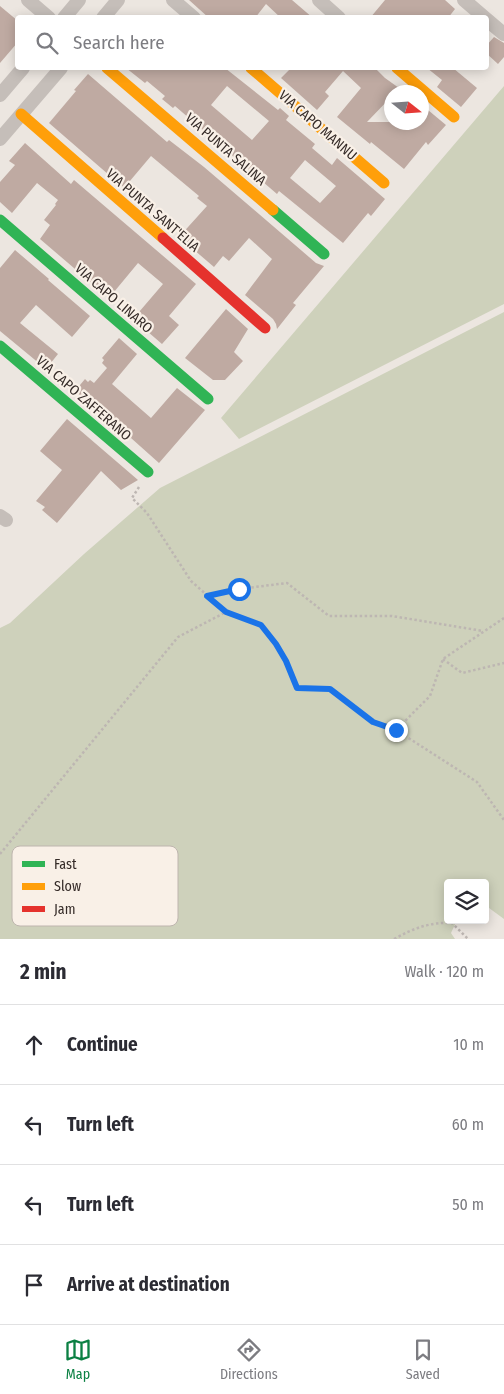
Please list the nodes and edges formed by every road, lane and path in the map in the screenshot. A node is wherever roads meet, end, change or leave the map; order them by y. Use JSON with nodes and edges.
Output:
{"nodes":[{"id":1,"x":28,"y":0,"type":"edge"},
{"id":2,"x":79,"y":0,"type":"edge"},
{"id":3,"x":118,"y":0,"type":"edge"},
{"id":4,"x":173,"y":0,"type":"edge"},
{"id":5,"x":319,"y":0,"type":"edge"},
{"id":6,"x":464,"y":0,"type":"edge"},
{"id":7,"x":46,"y":15,"type":"edge"},
{"id":8,"x":66,"y":15,"type":"edge"},
{"id":9,"x":106,"y":15,"type":"edge"},
{"id":10,"x":190,"y":15,"type":"edge"},
{"id":11,"x":336,"y":15,"type":"edge"},
{"id":12,"x":482,"y":15,"type":"edge"},
{"id":13,"x":489,"y":21,"type":"edge"},
{"id":14,"x":504,"y":34,"type":"edge"},
{"id":15,"x":21,"y":70,"type":"edge"},
{"id":16,"x":59,"y":70,"type":"edge"},
{"id":17,"x":109,"y":70,"type":"edge"},
{"id":18,"x":253,"y":70,"type":"edge"},
{"id":19,"x":399,"y":70,"type":"edge"},
{"id":20,"x":0,"y":95,"type":"edge"},
{"id":21,"x":21,"y":114,"type":"junction"},
{"id":22,"x":454,"y":117,"type":"dead end"},
{"id":23,"x":0,"y":140,"type":"edge"},
{"id":24,"x":384,"y":184,"type":"dead end"},
{"id":25,"x":0,"y":220,"type":"edge"},
{"id":26,"x":324,"y":254,"type":"dead end"},
{"id":27,"x":265,"y":328,"type":"dead end"},
{"id":28,"x":0,"y":346,"type":"edge"},
{"id":29,"x":208,"y":399,"type":"dead end"},
{"id":30,"x":148,"y":472,"type":"joint"},
{"id":31,"x":207,"y":596,"type":"junction"},
{"id":32,"x":226,"y":612,"type":"junction"},
{"id":33,"x":504,"y":618,"type":"edge"},
{"id":34,"x":484,"y":631,"type":"junction"},
{"id":35,"x":443,"y":659,"type":"junction"},
{"id":36,"x":504,"y":663,"type":"edge"},
{"id":37,"x":396,"y":730,"type":"junction"},
{"id":38,"x":504,"y":820,"type":"edge"},
{"id":39,"x":0,"y":854,"type":"edge"},
{"id":40,"x":394,"y":939,"type":"edge"},
{"id":41,"x":468,"y":939,"type":"edge"}],
"edges":[{"from":1,"to":7,"type":"street"},
{"from":2,"to":8,"type":"street"},
{"from":3,"to":9,"type":"street"},
{"from":4,"to":10,"type":"street"},
{"from":5,"to":11,"type":"street"},
{"from":6,"to":12,"type":"street"},
{"from":13,"to":14,"type":"street"},
{"from":15,"to":20,"type":"street"},
{"from":16,"to":21,"type":"street"},
{"from":17,"to":26,"type":"street","name":"VIA PUNTA SALINA"},
{"from":18,"to":24,"type":"street","name":"VIA CAPO MANNU"},
{"from":19,"to":22,"type":"street"},
{"from":21,"to":23,"type":"street"},
{"from":21,"to":27,"type":"street","name":"VIA PUNTA SANT'ELIA"},
{"from":25,"to":29,"type":"street","name":"VIA CAPO LINARO"},
{"from":28,"to":30,"type":"street","name":"VIA CAPO ZAFFERANO"},
{"from":30,"to":31,"type":"path"},
{"from":31,"to":32,"type":"path"},
{"from":31,"to":34,"type":"path"},
{"from":32,"to":37,"type":"path"},
{"from":32,"to":39,"type":"path"},
{"from":33,"to":34,"type":"path"},
{"from":34,"to":35,"type":"path"},
{"from":35,"to":36,"type":"path"},
{"from":35,"to":37,"type":"path"},
{"from":37,"to":38,"type":"path"},
{"from":40,"to":41,"type":"path"}]}
